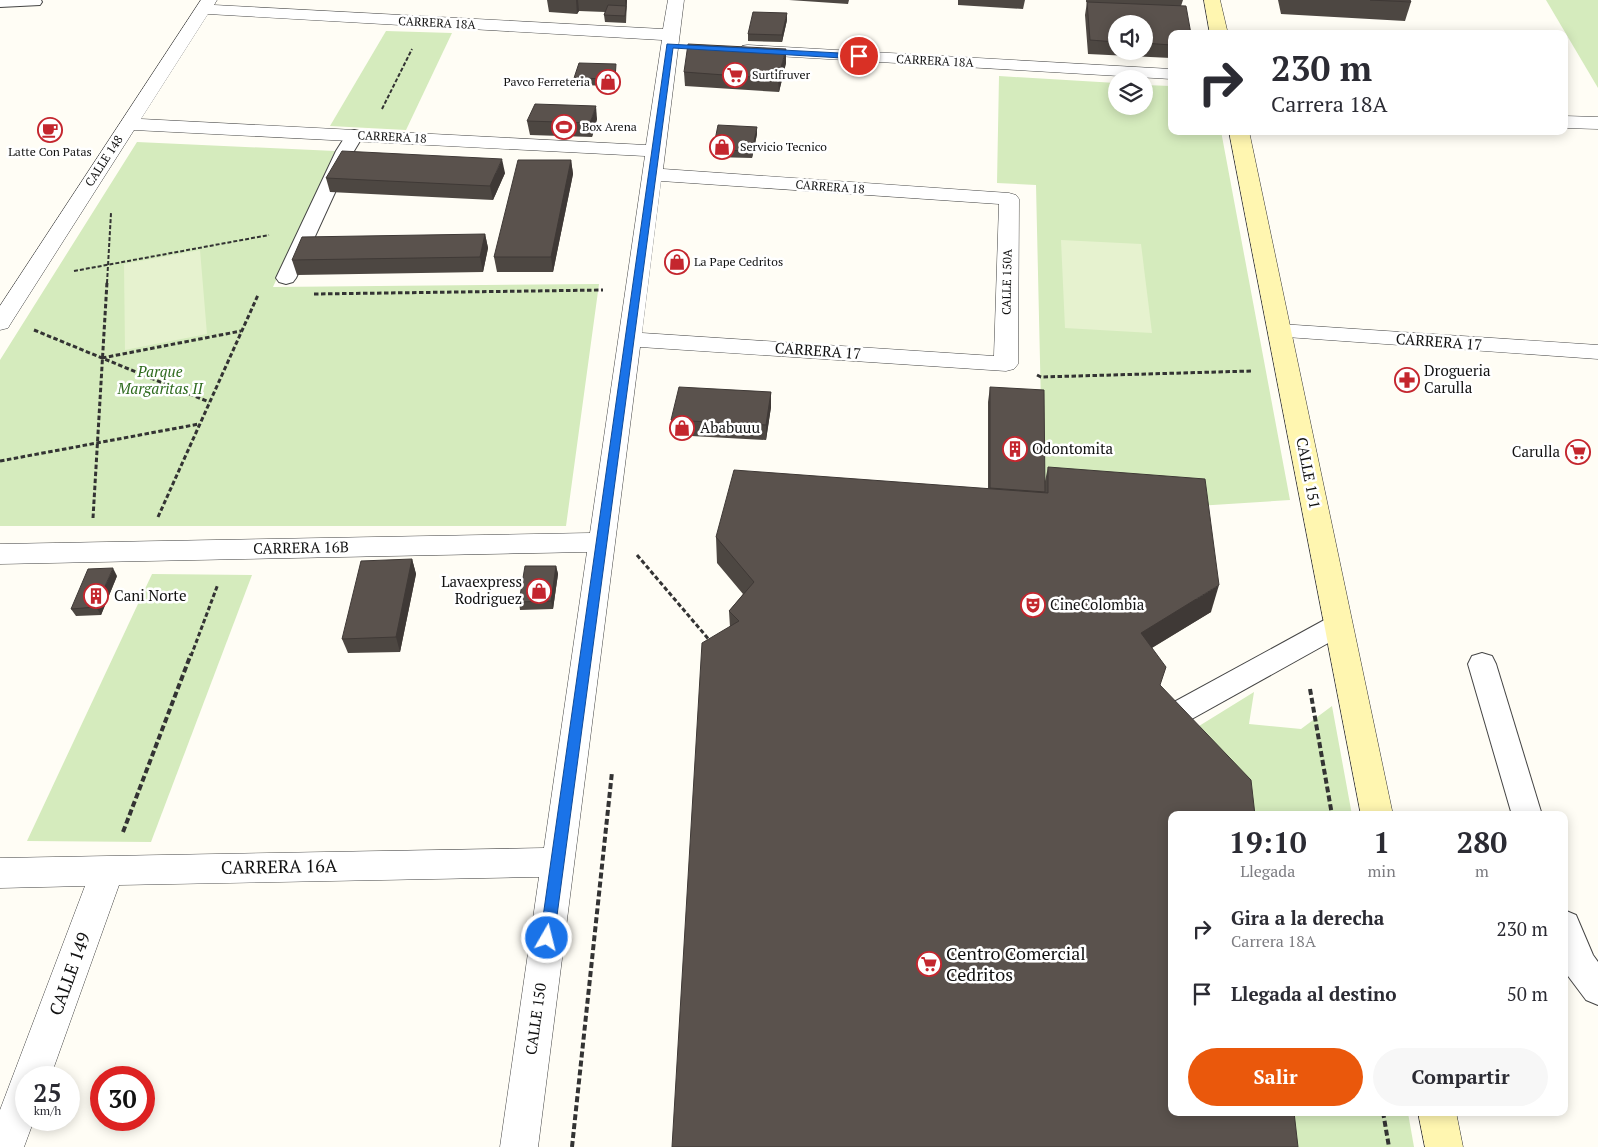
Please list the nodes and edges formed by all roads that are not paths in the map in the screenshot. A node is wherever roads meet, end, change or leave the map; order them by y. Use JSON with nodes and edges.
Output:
{"nodes":[{"id":1,"x":676,"y":0,"type":"edge"},
{"id":2,"x":1212,"y":0,"type":"edge"},
{"id":3,"x":0,"y":2,"type":"edge"},
{"id":4,"x":34,"y":2,"type":"dead end"},
{"id":5,"x":206,"y":5,"type":"edge"},
{"id":6,"x":1218,"y":30,"type":"edge"},
{"id":7,"x":676,"y":43,"type":"junction"},
{"id":8,"x":733,"y":49,"type":"edge"},
{"id":9,"x":1168,"y":74,"type":"edge"},
{"id":10,"x":1568,"y":122,"type":"edge"},
{"id":11,"x":128,"y":124,"type":"junction"},
{"id":12,"x":1598,"y":124,"type":"edge"},
{"id":13,"x":1240,"y":135,"type":"edge"},
{"id":14,"x":361,"y":136,"type":"junction"},
{"id":15,"x":655,"y":151,"type":"junction"},
{"id":16,"x":652,"y":174,"type":"junction"},
{"id":17,"x":1009,"y":199,"type":"joint"},
{"id":18,"x":286,"y":278,"type":"dead end"},
{"id":19,"x":10,"y":302,"type":"edge"},
{"id":20,"x":1280,"y":331,"type":"junction"},
{"id":21,"x":629,"y":339,"type":"junction"},
{"id":22,"x":1598,"y":352,"type":"edge"},
{"id":23,"x":1006,"y":364,"type":"joint"},
{"id":24,"x":602,"y":542,"type":"junction"},
{"id":25,"x":0,"y":554,"type":"edge"},
{"id":26,"x":1338,"y":625,"type":"junction"},
{"id":27,"x":1482,"y":664,"type":"dead end"},
{"id":28,"x":1162,"y":722,"type":"edge"},
{"id":29,"x":1376,"y":811,"type":"edge"},
{"id":30,"x":1526,"y":811,"type":"edge"},
{"id":31,"x":558,"y":862,"type":"junction"},
{"id":32,"x":108,"y":870,"type":"junction"},
{"id":33,"x":0,"y":873,"type":"edge"},
{"id":34,"x":1568,"y":935,"type":"edge"},
{"id":35,"x":1598,"y":989,"type":"edge"},
{"id":36,"x":35,"y":1066,"type":"edge"},
{"id":37,"x":1438,"y":1116,"type":"edge"},
{"id":38,"x":15,"y":1122,"type":"edge"},
{"id":39,"x":6,"y":1147,"type":"edge"},
{"id":40,"x":519,"y":1147,"type":"edge"},
{"id":41,"x":1444,"y":1147,"type":"edge"}],
"edges":[{"from":1,"to":7,"type":"street","name":"CALLE 150"},
{"from":2,"to":6,"type":"street"},
{"from":3,"to":4,"type":"lane"},
{"from":5,"to":7,"type":"street","name":"CARRERA 18A"},
{"from":5,"to":11,"type":"street","name":"CALLE 148"},
{"from":7,"to":15,"type":"street","name":"CALLE 150"},
{"from":8,"to":9,"type":"street","name":"CARRERA 18A"},
{"from":10,"to":12,"type":"street"},
{"from":11,"to":14,"type":"street","name":"CARRERA 18"},
{"from":11,"to":19,"type":"street","name":"CALLE 148"},
{"from":13,"to":20,"type":"street","name":"CALLE 151"},
{"from":14,"to":15,"type":"street","name":"CARRERA 18"},
{"from":14,"to":18,"type":"lane"},
{"from":15,"to":16,"type":"street","name":"CALLE 150"},
{"from":16,"to":17,"type":"street","name":"CARRERA 18"},
{"from":16,"to":21,"type":"street","name":"CALLE 150"},
{"from":17,"to":23,"type":"street","name":"CALLE 150A"},
{"from":20,"to":22,"type":"street","name":"CARRERA 17"},
{"from":20,"to":26,"type":"street","name":"CALLE 151"},
{"from":21,"to":23,"type":"street","name":"CARRERA 17"},
{"from":21,"to":24,"type":"street","name":"CALLE 150"},
{"from":24,"to":25,"type":"street","name":"CARRERA 16B"},
{"from":24,"to":31,"type":"street","name":"CALLE 150"},
{"from":26,"to":28,"type":"lane"},
{"from":26,"to":29,"type":"street","name":"CALLE 151"},
{"from":27,"to":30,"type":"lane"},
{"from":31,"to":32,"type":"street","name":"CARRERA 16A"},
{"from":31,"to":40,"type":"street","name":"CALLE 150"},
{"from":32,"to":33,"type":"street","name":"CARRERA 16A"},
{"from":32,"to":36,"type":"street","name":"CALLE 149"},
{"from":34,"to":35,"type":"lane"},
{"from":37,"to":41,"type":"street"},
{"from":38,"to":39,"type":"street"}]}
